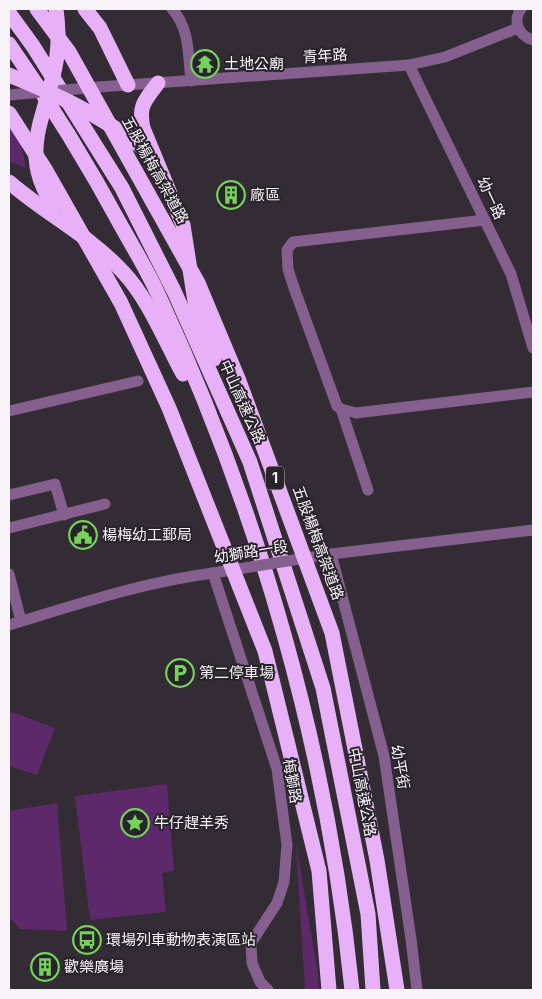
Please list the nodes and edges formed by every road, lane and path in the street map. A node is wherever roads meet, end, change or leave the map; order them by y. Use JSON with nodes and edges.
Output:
{"nodes":[{"id":1,"x":37,"y":9,"type":"edge"},
{"id":2,"x":56,"y":9,"type":"edge"},
{"id":3,"x":85,"y":9,"type":"edge"},
{"id":4,"x":172,"y":9,"type":"edge"},
{"id":5,"x":521,"y":9,"type":"edge"},
{"id":6,"x":9,"y":13,"type":"edge"},
{"id":7,"x":518,"y":28,"type":"junction"},
{"id":8,"x":533,"y":40,"type":"edge"},
{"id":9,"x":9,"y":44,"type":"edge"},
{"id":10,"x":408,"y":65,"type":"junction"},
{"id":11,"x":9,"y":75,"type":"edge"},
{"id":12,"x":191,"y":80,"type":"junction"},
{"id":13,"x":158,"y":83,"type":"junction"},
{"id":14,"x":128,"y":85,"type":"junction"},
{"id":15,"x":49,"y":92,"type":"junction"},
{"id":16,"x":9,"y":95,"type":"edge"},
{"id":17,"x":9,"y":113,"type":"edge"},
{"id":18,"x":163,"y":174,"type":"junction"},
{"id":19,"x":9,"y":182,"type":"edge"},
{"id":20,"x":485,"y":220,"type":"junction"},
{"id":21,"x":67,"y":225,"type":"junction"},
{"id":22,"x":533,"y":348,"type":"edge"},
{"id":23,"x":138,"y":382,"type":"dead end"},
{"id":24,"x":533,"y":392,"type":"edge"},
{"id":25,"x":341,"y":409,"type":"junction"},
{"id":26,"x":9,"y":411,"type":"edge"},
{"id":27,"x":224,"y":450,"type":"junction"},
{"id":28,"x":250,"y":462,"type":"junction"},
{"id":29,"x":368,"y":490,"type":"dead end"},
{"id":30,"x":9,"y":495,"type":"edge"},
{"id":31,"x":105,"y":504,"type":"dead end"},
{"id":32,"x":64,"y":515,"type":"junction"},
{"id":33,"x":9,"y":528,"type":"edge"},
{"id":34,"x":533,"y":530,"type":"edge"},
{"id":35,"x":330,"y":554,"type":"junction"},
{"id":36,"x":213,"y":573,"type":"junction"},
{"id":37,"x":9,"y":574,"type":"edge"},
{"id":38,"x":21,"y":621,"type":"junction"},
{"id":39,"x":9,"y":624,"type":"edge"},
{"id":40,"x":268,"y":990,"type":"edge"},
{"id":41,"x":329,"y":990,"type":"edge"},
{"id":42,"x":352,"y":990,"type":"edge"},
{"id":43,"x":373,"y":990,"type":"edge"},
{"id":44,"x":397,"y":990,"type":"edge"},
{"id":45,"x":416,"y":990,"type":"edge"}],
"edges":[{"from":1,"to":44,"type":"highway","name":"五股楊梅高架道路","number":"1","bridge":true},
{"from":2,"to":15,"type":"highway","bridge":true},
{"from":3,"to":14,"type":"highway"},
{"from":4,"to":12,"type":"street"},
{"from":5,"to":7,"type":"street"},
{"from":6,"to":28,"type":"highway","name":"中山高速公路","number":"1"},
{"from":7,"to":8,"type":"street"},
{"from":7,"to":10,"type":"street","name":"青年路"},
{"from":9,"to":27,"type":"highway"},
{"from":10,"to":12,"type":"street","name":"青年路"},
{"from":10,"to":20,"type":"street","name":"幼一路"},
{"from":11,"to":15,"type":"highway","bridge":true},
{"from":12,"to":13,"type":"street","name":"青年路"},
{"from":13,"to":14,"type":"street","name":"青年路"},
{"from":13,"to":18,"type":"highway"},
{"from":14,"to":15,"type":"street","name":"青年路","bridge":true},
{"from":15,"to":16,"type":"street","name":"青年路","bridge":true},
{"from":15,"to":18,"type":"highway","bridge":true},
{"from":15,"to":21,"type":"highway","bridge":true},
{"from":17,"to":41,"type":"highway","bridge":true},
{"from":18,"to":28,"type":"highway"},
{"from":19,"to":21,"type":"highway"},
{"from":20,"to":22,"type":"street","name":"幼一路"},
{"from":20,"to":25,"type":"street"},
{"from":21,"to":27,"type":"highway"},
{"from":23,"to":26,"type":"street"},
{"from":24,"to":25,"type":"street"},
{"from":25,"to":29,"type":"street"},
{"from":27,"to":42,"type":"highway"},
{"from":28,"to":43,"type":"highway","name":"中山高速公路","number":"1"},
{"from":30,"to":32,"type":"street"},
{"from":31,"to":32,"type":"street"},
{"from":32,"to":33,"type":"street"},
{"from":34,"to":35,"type":"street","name":"幼獅路一段"},
{"from":35,"to":36,"type":"street","name":"幼獅路一段","bridge":true},
{"from":35,"to":45,"type":"street","name":"幼平街"},
{"from":36,"to":38,"type":"street","name":"幼獅路一段"},
{"from":36,"to":40,"type":"street","name":"梅獅路"},
{"from":37,"to":38,"type":"street"},
{"from":38,"to":39,"type":"street","name":"幼獅路一段"}]}
